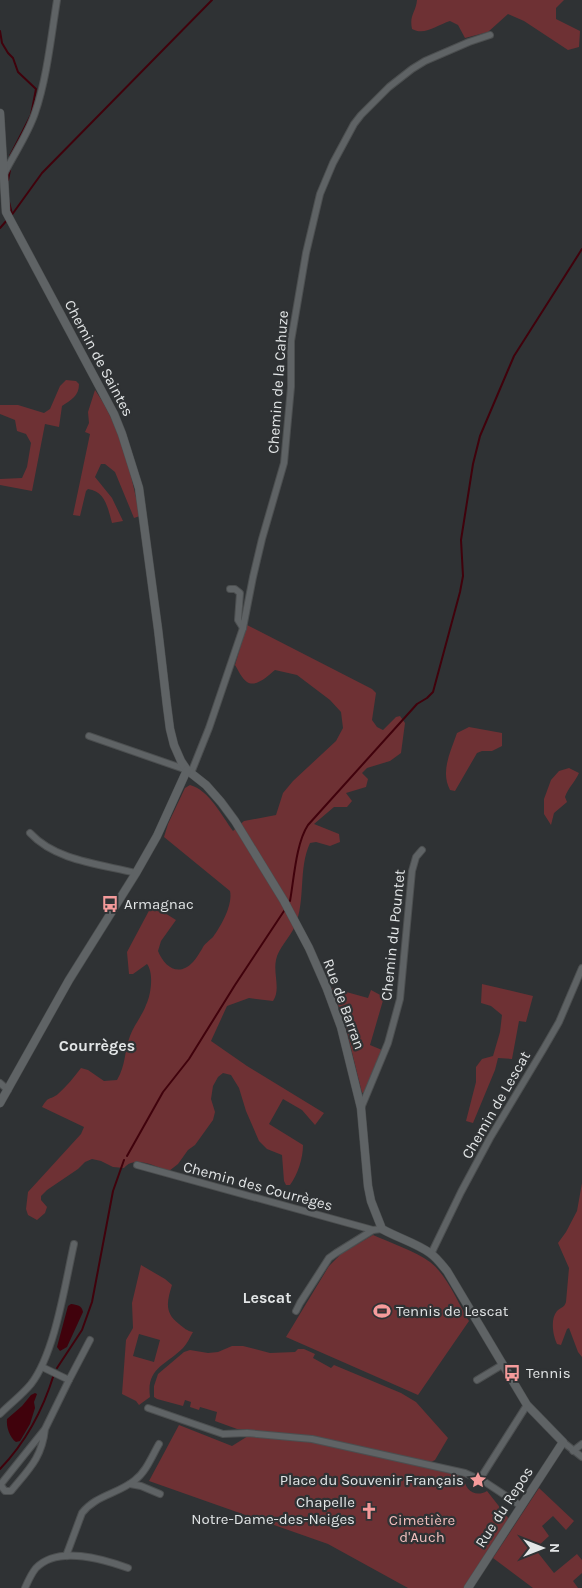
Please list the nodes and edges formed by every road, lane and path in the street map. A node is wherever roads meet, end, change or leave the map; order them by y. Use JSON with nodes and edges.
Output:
{"nodes":[{"id":1,"x":57,"y":0,"type":"edge"},
{"id":2,"x":490,"y":35,"type":"dead end"},
{"id":3,"x":0,"y":113,"type":"edge"},
{"id":4,"x":3,"y":175,"type":"junction"},
{"id":5,"x":2,"y":191,"type":"edge"},
{"id":6,"x":230,"y":589,"type":"dead end"},
{"id":7,"x":243,"y":628,"type":"junction"},
{"id":8,"x":89,"y":736,"type":"dead end"},
{"id":9,"x":189,"y":771,"type":"junction"},
{"id":10,"x":30,"y":833,"type":"dead end"},
{"id":11,"x":422,"y":850,"type":"dead end"},
{"id":12,"x":136,"y":873,"type":"junction"},
{"id":13,"x":582,"y":968,"type":"edge"},
{"id":14,"x":0,"y":1083,"type":"edge"},
{"id":15,"x":8,"y":1090,"type":"junction"},
{"id":16,"x":0,"y":1103,"type":"edge"},
{"id":17,"x":361,"y":1108,"type":"junction"},
{"id":18,"x":137,"y":1165,"type":"dead end"},
{"id":19,"x":382,"y":1229,"type":"junction"},
{"id":20,"x":373,"y":1230,"type":"junction"},
{"id":21,"x":74,"y":1244,"type":"dead end"},
{"id":22,"x":431,"y":1254,"type":"junction"},
{"id":23,"x":296,"y":1311,"type":"dead end"},
{"id":24,"x":90,"y":1340,"type":"dead end"},
{"id":25,"x":502,"y":1365,"type":"junction"},
{"id":26,"x":42,"y":1367,"type":"junction"},
{"id":27,"x":69,"y":1380,"type":"junction"},
{"id":28,"x":477,"y":1380,"type":"dead end"},
{"id":29,"x":527,"y":1405,"type":"junction"},
{"id":30,"x":148,"y":1408,"type":"dead end"},
{"id":31,"x":0,"y":1414,"type":"edge"},
{"id":32,"x":45,"y":1430,"type":"junction"},
{"id":33,"x":564,"y":1442,"type":"junction"},
{"id":34,"x":159,"y":1444,"type":"dead end"},
{"id":35,"x":582,"y":1444,"type":"edge"},
{"id":36,"x":574,"y":1452,"type":"junction"},
{"id":37,"x":582,"y":1457,"type":"edge"},
{"id":38,"x":480,"y":1479,"type":"junction"},
{"id":39,"x":130,"y":1484,"type":"junction"},
{"id":40,"x":160,"y":1494,"type":"dead end"},
{"id":41,"x":521,"y":1506,"type":"junction"},
{"id":42,"x":66,"y":1556,"type":"junction"},
{"id":43,"x":128,"y":1568,"type":"dead end"},
{"id":44,"x":25,"y":1588,"type":"edge"},
{"id":45,"x":468,"y":1588,"type":"edge"}],
"edges":[{"from":1,"to":4,"type":"street"},
{"from":2,"to":7,"type":"street","name":"Chemin de la Cahuze"},
{"from":3,"to":4,"type":"street","name":"Chemin de Saintes"},
{"from":4,"to":5,"type":"street","name":"Chemin de Saintes"},
{"from":5,"to":9,"type":"street","name":"Chemin de Saintes"},
{"from":6,"to":7,"type":"street"},
{"from":7,"to":9,"type":"street","name":"Chemin de la Cahuze"},
{"from":8,"to":9,"type":"street"},
{"from":9,"to":12,"type":"street"},
{"from":9,"to":17,"type":"street","name":"Rue de Barran"},
{"from":10,"to":12,"type":"street"},
{"from":11,"to":17,"type":"street","name":"Chemin du Pountet"},
{"from":12,"to":15,"type":"street"},
{"from":13,"to":22,"type":"street","name":"Chemin de Lescat"},
{"from":14,"to":15,"type":"street"},
{"from":15,"to":16,"type":"street"},
{"from":17,"to":19,"type":"street","name":"Rue de Barran"},
{"from":18,"to":20,"type":"street","name":"Chemin des Courrèges"},
{"from":19,"to":20,"type":"street"},
{"from":19,"to":22,"type":"street"},
{"from":20,"to":23,"type":"street"},
{"from":21,"to":26,"type":"street"},
{"from":22,"to":25,"type":"street"},
{"from":24,"to":27,"type":"street"},
{"from":25,"to":28,"type":"street"},
{"from":25,"to":29,"type":"street"},
{"from":26,"to":27,"type":"street"},
{"from":26,"to":31,"type":"street"},
{"from":27,"to":32,"type":"street"},
{"from":29,"to":33,"type":"street"},
{"from":29,"to":38,"type":"street"},
{"from":30,"to":38,"type":"street"},
{"from":32,"to":32,"type":"street"},
{"from":33,"to":36,"type":"street"},
{"from":33,"to":41,"type":"street","name":"Rue du Repos"},
{"from":34,"to":39,"type":"street"},
{"from":35,"to":36,"type":"street"},
{"from":36,"to":37,"type":"street"},
{"from":38,"to":41,"type":"street"},
{"from":39,"to":40,"type":"street"},
{"from":39,"to":42,"type":"street"},
{"from":41,"to":45,"type":"street","name":"Rue du Repos"},
{"from":42,"to":43,"type":"street"},
{"from":42,"to":44,"type":"street"}]}
